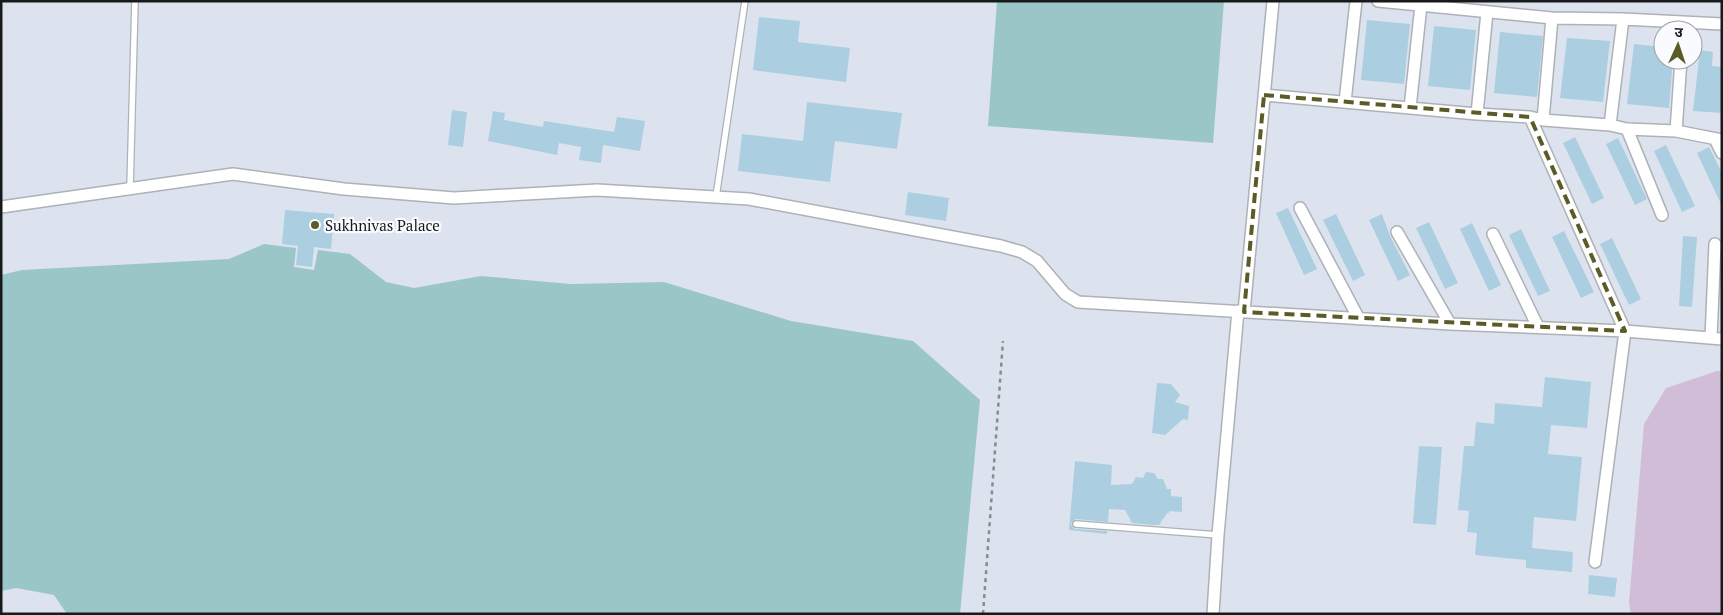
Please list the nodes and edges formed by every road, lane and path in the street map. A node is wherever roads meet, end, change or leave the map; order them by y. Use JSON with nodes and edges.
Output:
{"nodes":[{"id":1,"x":135,"y":1,"type":"edge"},
{"id":2,"x":746,"y":1,"type":"edge"},
{"id":3,"x":1273,"y":1,"type":"edge"},
{"id":4,"x":1356,"y":1,"type":"edge"},
{"id":5,"x":1378,"y":1,"type":"edge"},
{"id":6,"x":1421,"y":5,"type":"junction"},
{"id":7,"x":1487,"y":12,"type":"junction"},
{"id":8,"x":1552,"y":18,"type":"junction"},
{"id":9,"x":1623,"y":19,"type":"junction"},
{"id":10,"x":1653,"y":22,"type":"edge"},
{"id":11,"x":1722,"y":24,"type":"edge"},
{"id":12,"x":1703,"y":25,"type":"edge"},
{"id":13,"x":1680,"y":70,"type":"edge"},
{"id":14,"x":1264,"y":94,"type":"junction"},
{"id":15,"x":1345,"y":102,"type":"junction"},
{"id":16,"x":1410,"y":108,"type":"junction"},
{"id":17,"x":1477,"y":114,"type":"junction"},
{"id":18,"x":1530,"y":117,"type":"junction"},
{"id":19,"x":1544,"y":120,"type":"junction"},
{"id":20,"x":1610,"y":125,"type":"junction"},
{"id":21,"x":1627,"y":129,"type":"junction"},
{"id":22,"x":1676,"y":131,"type":"junction"},
{"id":23,"x":1718,"y":140,"type":"edge"},
{"id":24,"x":1722,"y":153,"type":"edge"},
{"id":25,"x":130,"y":188,"type":"junction"},
{"id":26,"x":716,"y":197,"type":"junction"},
{"id":27,"x":1,"y":207,"type":"edge"},
{"id":28,"x":1300,"y":208,"type":"dead end"},
{"id":29,"x":1662,"y":215,"type":"dead end"},
{"id":30,"x":1397,"y":232,"type":"dead end"},
{"id":31,"x":1492,"y":234,"type":"dead end"},
{"id":32,"x":1715,"y":244,"type":"dead end"},
{"id":33,"x":1241,"y":311,"type":"junction"},
{"id":34,"x":1359,"y":319,"type":"junction"},
{"id":35,"x":1450,"y":324,"type":"junction"},
{"id":36,"x":1538,"y":327,"type":"junction"},
{"id":37,"x":1626,"y":331,"type":"junction"},
{"id":38,"x":1716,"y":338,"type":"edge"},
{"id":39,"x":1003,"y":341,"type":"dead end"},
{"id":40,"x":1076,"y":524,"type":"dead end"},
{"id":41,"x":1218,"y":534,"type":"junction"},
{"id":42,"x":1595,"y":562,"type":"dead end"},
{"id":43,"x":983,"y":614,"type":"edge"},
{"id":44,"x":1213,"y":614,"type":"edge"}],
"edges":[{"from":1,"to":25,"type":"lane"},
{"from":2,"to":26,"type":"lane"},
{"from":3,"to":14,"type":"street"},
{"from":4,"to":15,"type":"street"},
{"from":5,"to":6,"type":"street"},
{"from":6,"to":7,"type":"street"},
{"from":6,"to":16,"type":"street"},
{"from":7,"to":8,"type":"street"},
{"from":7,"to":17,"type":"street"},
{"from":8,"to":9,"type":"street"},
{"from":8,"to":19,"type":"street"},
{"from":9,"to":10,"type":"street"},
{"from":9,"to":20,"type":"street"},
{"from":11,"to":12,"type":"street"},
{"from":13,"to":22,"type":"street"},
{"from":14,"to":15,"type":"street"},
{"from":14,"to":33,"type":"street"},
{"from":15,"to":16,"type":"street"},
{"from":16,"to":17,"type":"street"},
{"from":17,"to":18,"type":"street"},
{"from":18,"to":19,"type":"street"},
{"from":18,"to":37,"type":"street"},
{"from":19,"to":20,"type":"street"},
{"from":20,"to":21,"type":"street"},
{"from":21,"to":22,"type":"street"},
{"from":21,"to":29,"type":"street"},
{"from":22,"to":23,"type":"street"},
{"from":23,"to":24,"type":"street"},
{"from":25,"to":26,"type":"street"},
{"from":25,"to":27,"type":"street"},
{"from":26,"to":33,"type":"street"},
{"from":28,"to":34,"type":"street"},
{"from":30,"to":35,"type":"street"},
{"from":31,"to":36,"type":"street"},
{"from":32,"to":38,"type":"street"},
{"from":33,"to":34,"type":"street"},
{"from":33,"to":41,"type":"street"},
{"from":34,"to":35,"type":"street"},
{"from":35,"to":36,"type":"street"},
{"from":36,"to":37,"type":"street"},
{"from":37,"to":38,"type":"street"},
{"from":37,"to":42,"type":"street"},
{"from":39,"to":43,"type":"path"},
{"from":40,"to":41,"type":"lane"},
{"from":41,"to":44,"type":"street"}]}
